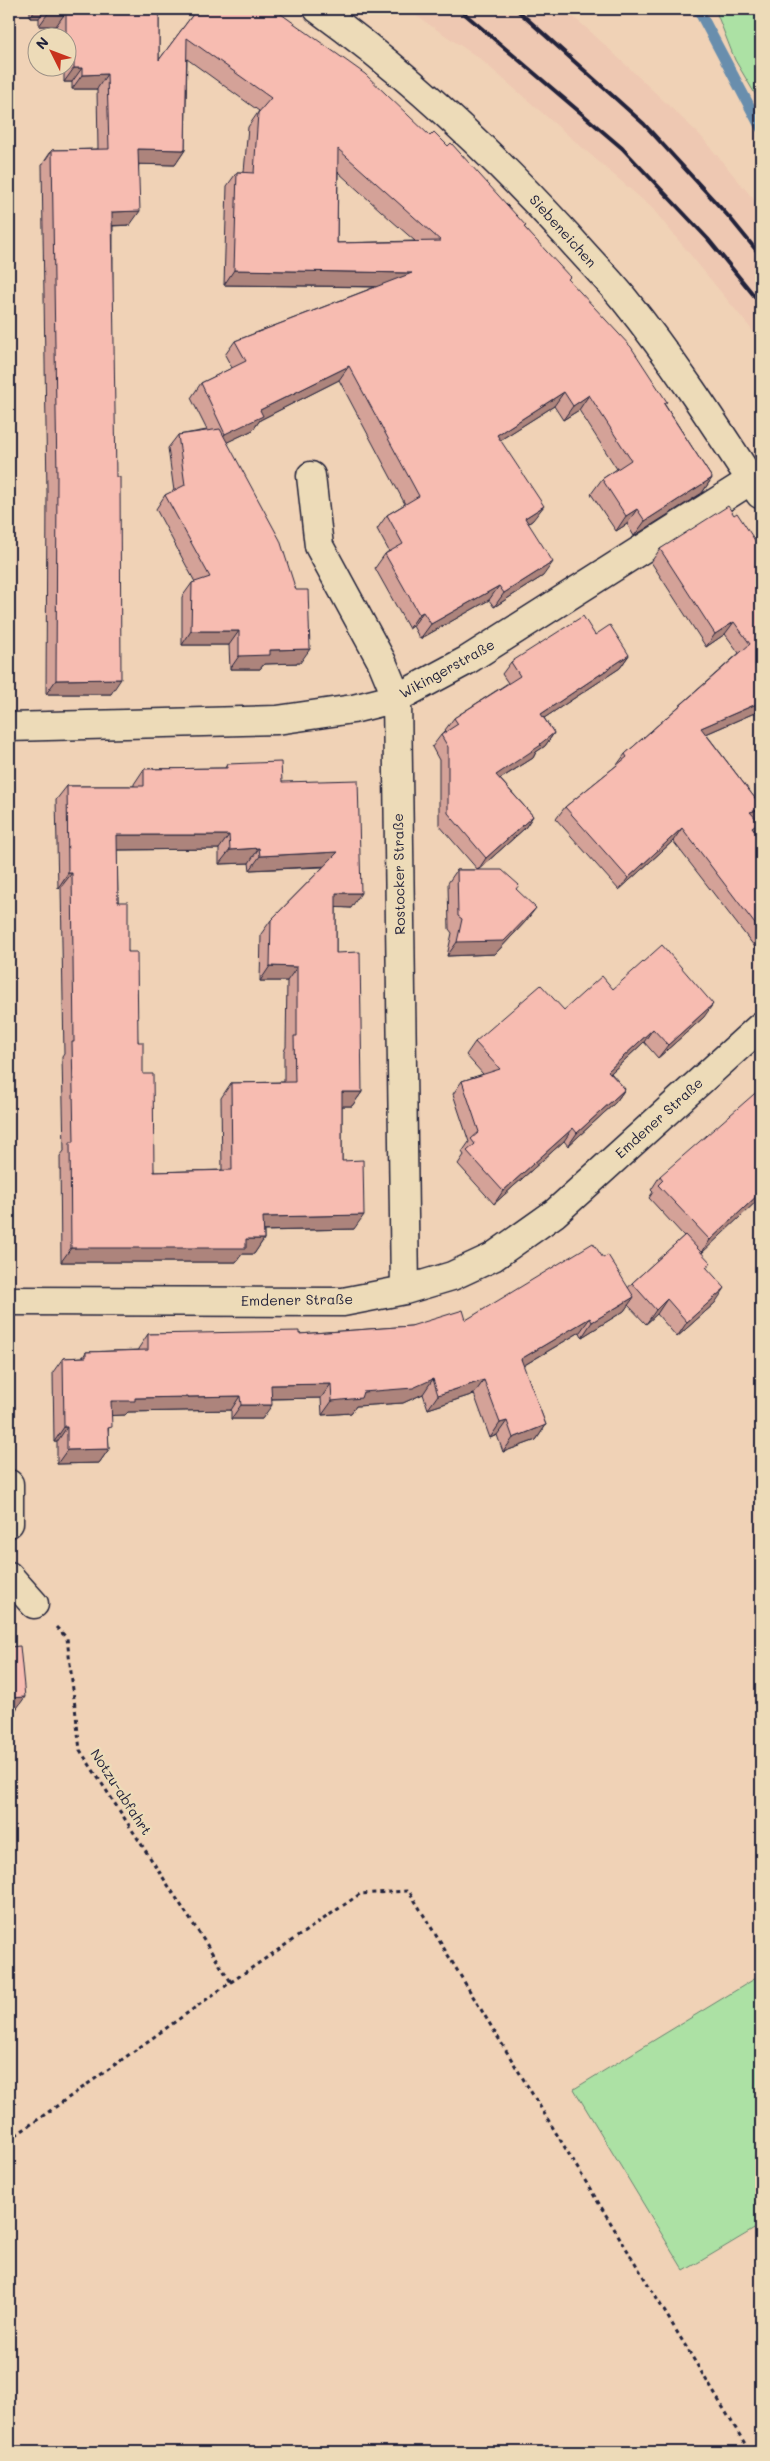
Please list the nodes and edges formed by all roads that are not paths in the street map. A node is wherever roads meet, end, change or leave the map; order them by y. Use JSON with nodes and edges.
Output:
{"nodes":[{"id":1,"x":318,"y":9,"type":"edge"},
{"id":2,"x":311,"y":476,"type":"dead end"},
{"id":3,"x":756,"y":488,"type":"edge"},
{"id":4,"x":397,"y":698,"type":"junction"},
{"id":5,"x":9,"y":726,"type":"edge"},
{"id":6,"x":761,"y":1026,"type":"edge"},
{"id":7,"x":405,"y":1290,"type":"junction"},
{"id":8,"x":9,"y":1301,"type":"edge"},
{"id":9,"x":9,"y":1484,"type":"edge"},
{"id":10,"x":9,"y":1523,"type":"edge"},
{"id":11,"x":9,"y":1576,"type":"edge"},
{"id":12,"x":34,"y":1604,"type":"road end"}],
"edges":[{"from":1,"to":3,"type":"street","name":"Siebeneichen"},
{"from":2,"to":4,"type":"street","name":"Rostocker Straße"},
{"from":3,"to":4,"type":"street","name":"Wikingerstraße"},
{"from":4,"to":5,"type":"street","name":"Wikingerstraße"},
{"from":4,"to":7,"type":"street","name":"Rostocker Straße"},
{"from":6,"to":7,"type":"street","name":"Emdener Straße"},
{"from":7,"to":8,"type":"street","name":"Emdener Straße"},
{"from":9,"to":10,"type":"street"},
{"from":11,"to":12,"type":"street"}]}
